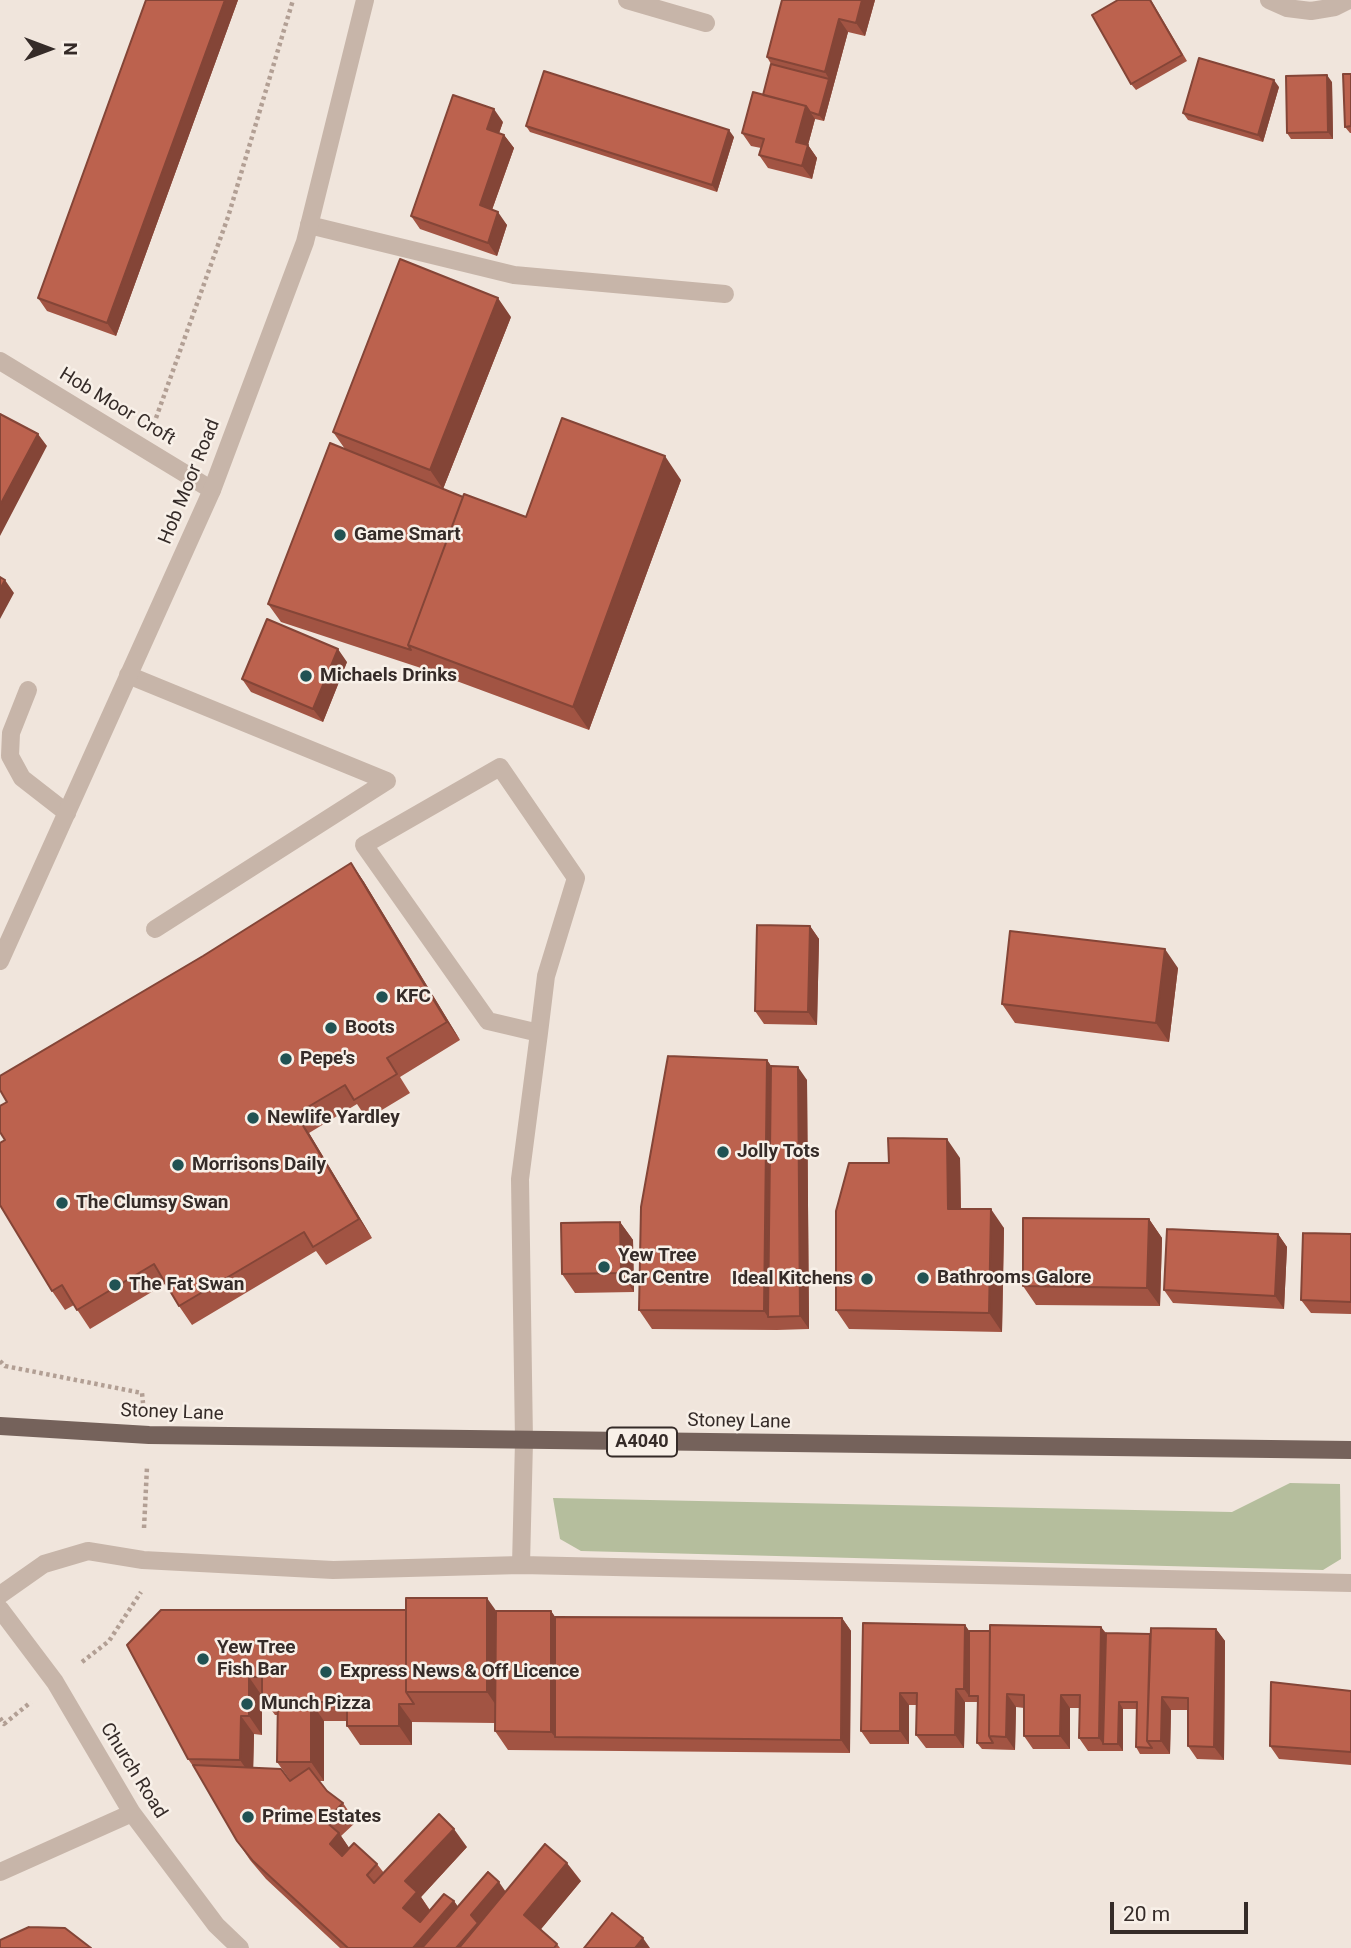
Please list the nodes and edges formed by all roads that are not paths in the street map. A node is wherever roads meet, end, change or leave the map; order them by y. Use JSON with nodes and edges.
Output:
{"nodes":[{"id":1,"x":365,"y":0,"type":"edge"},
{"id":2,"x":627,"y":0,"type":"edge"},
{"id":3,"x":1269,"y":0,"type":"edge"},
{"id":4,"x":1349,"y":0,"type":"edge"},
{"id":5,"x":706,"y":23,"type":"dead end"},
{"id":6,"x":309,"y":225,"type":"junction"},
{"id":7,"x":724,"y":294,"type":"dead end"},
{"id":8,"x":0,"y":361,"type":"edge"},
{"id":9,"x":212,"y":490,"type":"junction"},
{"id":10,"x":128,"y":676,"type":"junction"},
{"id":11,"x":28,"y":690,"type":"dead end"},
{"id":12,"x":67,"y":813,"type":"junction"},
{"id":13,"x":155,"y":929,"type":"dead end"},
{"id":14,"x":0,"y":961,"type":"edge"},
{"id":15,"x":539,"y":1033,"type":"junction"},
{"id":16,"x":0,"y":1426,"type":"edge"},
{"id":17,"x":524,"y":1441,"type":"junction"},
{"id":18,"x":1351,"y":1450,"type":"edge"},
{"id":19,"x":521,"y":1565,"type":"junction"},
{"id":20,"x":1351,"y":1583,"type":"edge"},
{"id":21,"x":0,"y":1595,"type":"edge"},
{"id":22,"x":0,"y":1609,"type":"edge"},
{"id":23,"x":132,"y":1813,"type":"junction"},
{"id":24,"x":0,"y":1872,"type":"edge"},
{"id":25,"x":240,"y":1948,"type":"edge"}],
"edges":[{"from":1,"to":6,"type":"street","name":"Hob Moor Road"},
{"from":2,"to":5,"type":"street"},
{"from":3,"to":4,"type":"street"},
{"from":6,"to":7,"type":"street"},
{"from":6,"to":9,"type":"street","name":"Hob Moor Road"},
{"from":8,"to":9,"type":"street","name":"Hob Moor Croft"},
{"from":9,"to":10,"type":"street","name":"Hob Moor Road"},
{"from":10,"to":12,"type":"street","name":"Hob Moor Road"},
{"from":10,"to":13,"type":"street"},
{"from":11,"to":12,"type":"street"},
{"from":12,"to":14,"type":"street","name":"Hob Moor Road"},
{"from":15,"to":15,"type":"street"},
{"from":15,"to":17,"type":"street"},
{"from":16,"to":17,"type":"main road","name":"Stoney Lane","number":"A4040"},
{"from":17,"to":18,"type":"main road","name":"Stoney Lane","number":"A4040"},
{"from":17,"to":19,"type":"street"},
{"from":19,"to":20,"type":"street"},
{"from":19,"to":21,"type":"street"},
{"from":22,"to":23,"type":"street","name":"Church Road"},
{"from":23,"to":24,"type":"street"},
{"from":23,"to":25,"type":"street","name":"Church Road"}]}
